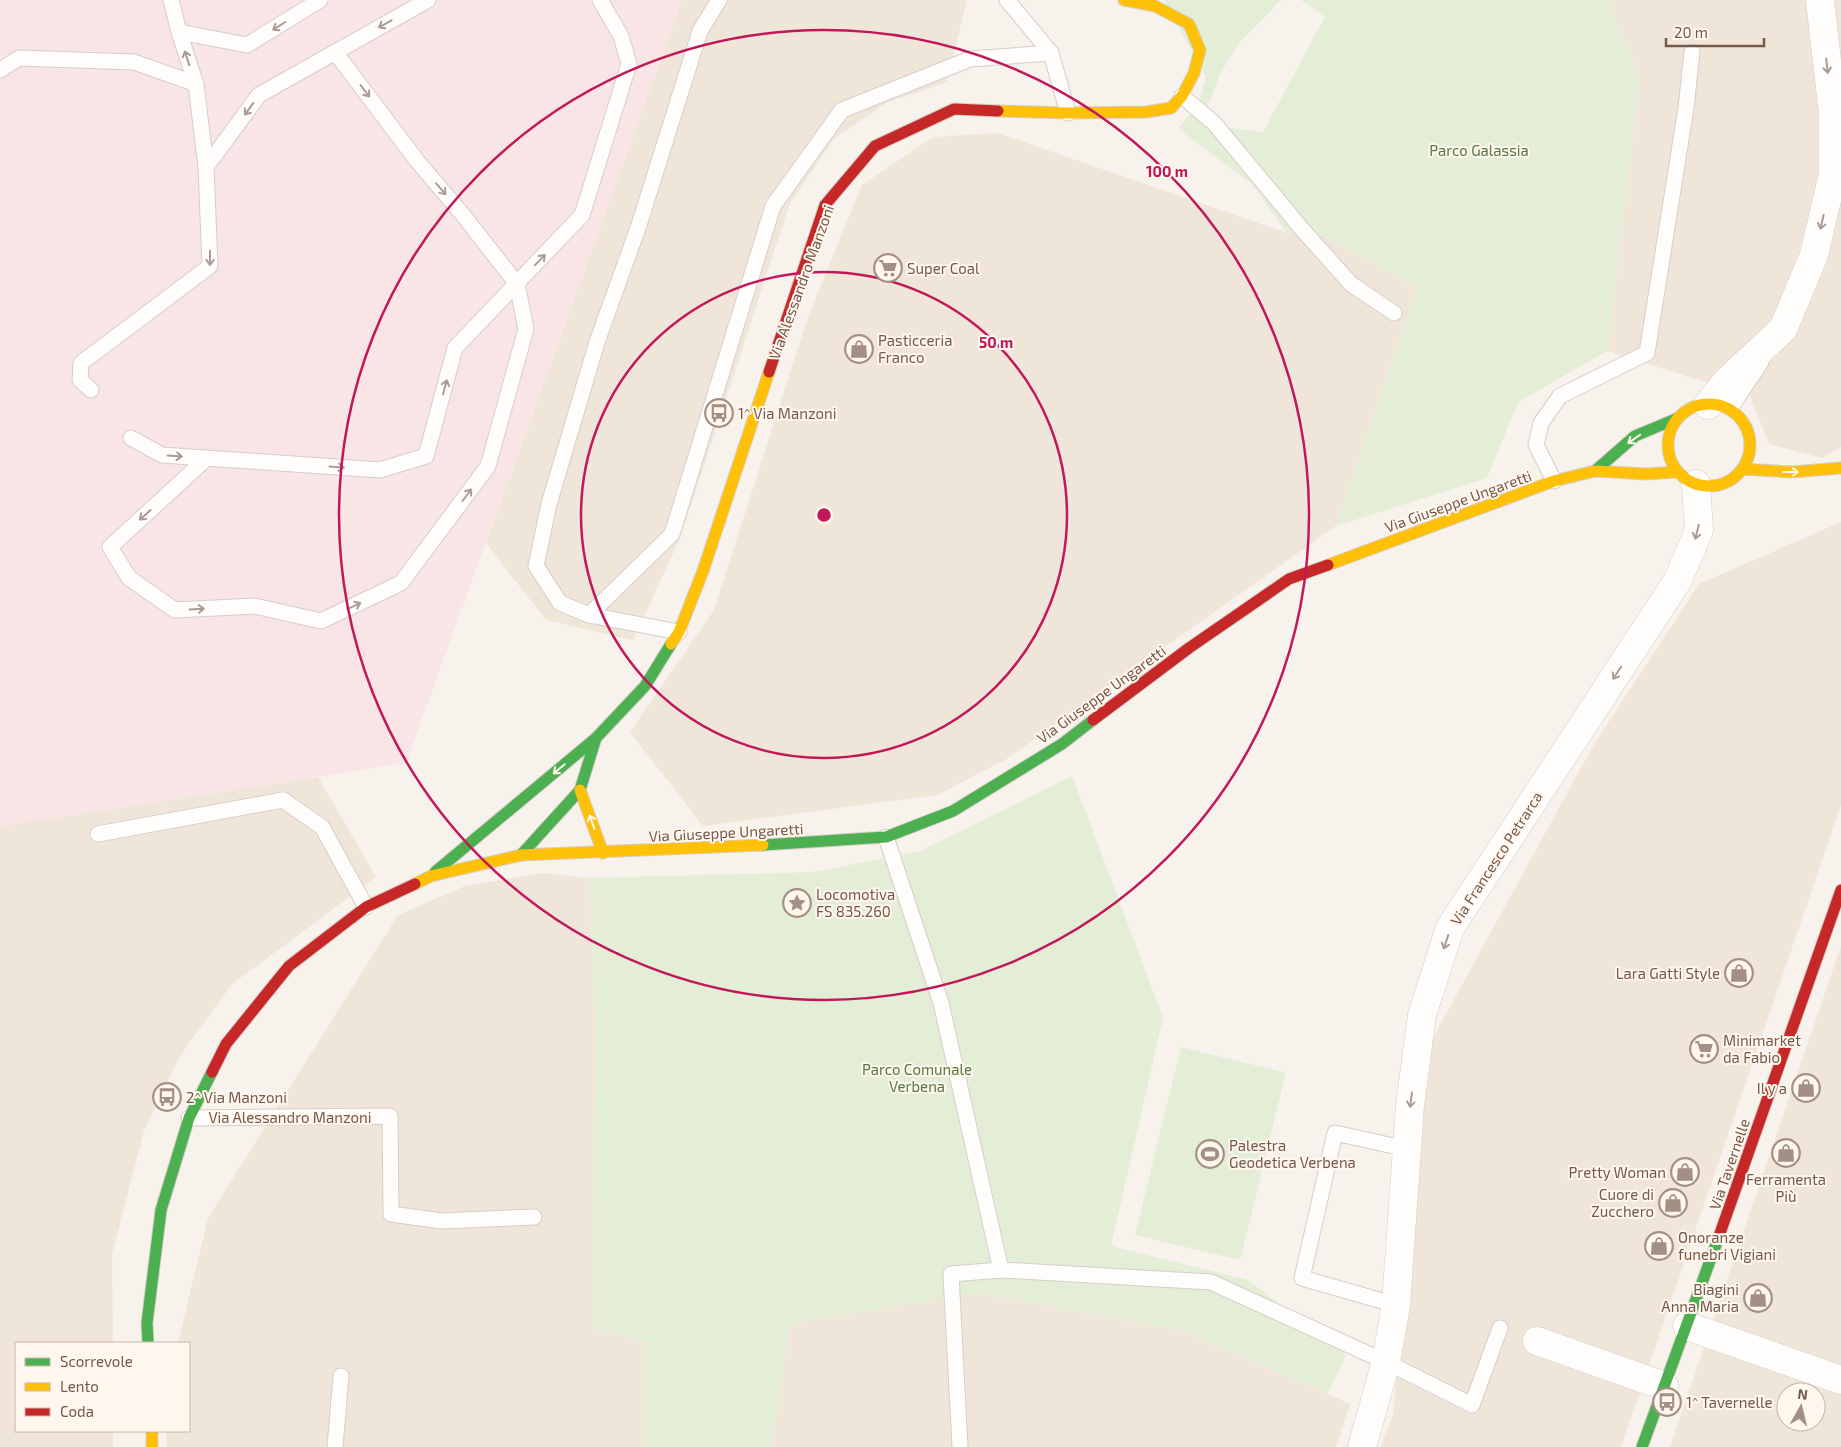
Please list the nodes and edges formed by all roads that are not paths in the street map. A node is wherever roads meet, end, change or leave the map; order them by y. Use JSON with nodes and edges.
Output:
{"nodes":[{"id":1,"x":171,"y":0,"type":"edge"},
{"id":2,"x":320,"y":0,"type":"edge"},
{"id":3,"x":428,"y":0,"type":"edge"},
{"id":4,"x":600,"y":0,"type":"edge"},
{"id":5,"x":719,"y":0,"type":"edge"},
{"id":6,"x":1007,"y":0,"type":"edge"},
{"id":7,"x":1124,"y":0,"type":"edge"},
{"id":8,"x":1820,"y":0,"type":"edge"},
{"id":9,"x":179,"y":32,"type":"junction"},
{"id":10,"x":335,"y":52,"type":"junction"},
{"id":11,"x":1692,"y":52,"type":"dead end"},
{"id":12,"x":1051,"y":53,"type":"junction"},
{"id":13,"x":0,"y":70,"type":"edge"},
{"id":14,"x":196,"y":84,"type":"junction"},
{"id":15,"x":1182,"y":96,"type":"junction"},
{"id":16,"x":1068,"y":113,"type":"junction"},
{"id":17,"x":206,"y":167,"type":"junction"},
{"id":18,"x":517,"y":284,"type":"junction"},
{"id":19,"x":1394,"y":313,"type":"dead end"},
{"id":20,"x":91,"y":390,"type":"dead end"},
{"id":21,"x":1720,"y":404,"type":"junction"},
{"id":22,"x":1678,"y":418,"type":"junction"},
{"id":23,"x":131,"y":438,"type":"dead end"},
{"id":24,"x":207,"y":458,"type":"junction"},
{"id":25,"x":1841,"y":468,"type":"edge"},
{"id":26,"x":1742,"y":469,"type":"junction"},
{"id":27,"x":1595,"y":472,"type":"junction"},
{"id":28,"x":1686,"y":478,"type":"junction"},
{"id":29,"x":1554,"y":481,"type":"junction"},
{"id":30,"x":589,"y":615,"type":"junction"},
{"id":31,"x":679,"y":632,"type":"junction"},
{"id":32,"x":596,"y":738,"type":"junction"},
{"id":33,"x":580,"y":790,"type":"junction"},
{"id":34,"x":526,"y":798,"type":"junction"},
{"id":35,"x":524,"y":817,"type":"dead end"},
{"id":36,"x":98,"y":834,"type":"dead end"},
{"id":37,"x":522,"y":836,"type":"dead end"},
{"id":38,"x":886,"y":837,"type":"junction"},
{"id":39,"x":603,"y":853,"type":"junction"},
{"id":40,"x":521,"y":855,"type":"junction"},
{"id":41,"x":431,"y":876,"type":"junction"},
{"id":42,"x":1841,"y":890,"type":"edge"},
{"id":43,"x":366,"y":907,"type":"junction"},
{"id":44,"x":189,"y":1118,"type":"junction"},
{"id":45,"x":1407,"y":1149,"type":"junction"},
{"id":46,"x":534,"y":1217,"type":"dead end"},
{"id":47,"x":1001,"y":1270,"type":"junction"},
{"id":48,"x":1396,"y":1305,"type":"junction"},
{"id":49,"x":1686,"y":1326,"type":"junction"},
{"id":50,"x":1500,"y":1328,"type":"dead end"},
{"id":51,"x":1537,"y":1341,"type":"dead end"},
{"id":52,"x":148,"y":1342,"type":"edge"},
{"id":53,"x":1386,"y":1362,"type":"junction"},
{"id":54,"x":342,"y":1376,"type":"dead end"},
{"id":55,"x":1841,"y":1380,"type":"edge"},
{"id":56,"x":1664,"y":1386,"type":"junction"},
{"id":57,"x":152,"y":1432,"type":"edge"},
{"id":58,"x":152,"y":1447,"type":"edge"},
{"id":59,"x":335,"y":1447,"type":"edge"},
{"id":60,"x":960,"y":1447,"type":"edge"},
{"id":61,"x":1362,"y":1447,"type":"edge"},
{"id":62,"x":1642,"y":1447,"type":"edge"}],
"edges":[{"from":1,"to":9,"type":"lane"},
{"from":2,"to":9,"type":"lane","one_way":true},
{"from":3,"to":10,"type":"lane","one_way":true},
{"from":18,"to":4,"type":"lane","one_way":true},
{"from":5,"to":30,"type":"lane"},
{"from":6,"to":12,"type":"lane"},
{"from":7,"to":15,"type":"street","name":"Via Alessandro Manzoni"},
{"from":8,"to":21,"type":"street","one_way":true},
{"from":14,"to":9,"type":"lane","one_way":true},
{"from":10,"to":17,"type":"lane","one_way":true},
{"from":10,"to":18,"type":"lane","one_way":true},
{"from":11,"to":29,"type":"lane"},
{"from":12,"to":16,"type":"lane"},
{"from":12,"to":30,"type":"lane"},
{"from":13,"to":14,"type":"lane"},
{"from":14,"to":17,"type":"lane"},
{"from":15,"to":16,"type":"street","name":"Via Alessandro Manzoni"},
{"from":15,"to":19,"type":"lane"},
{"from":16,"to":31,"type":"street","name":"Via Alessandro Manzoni"},
{"from":17,"to":20,"type":"lane","one_way":true},
{"from":24,"to":18,"type":"lane","one_way":true},
{"from":24,"to":18,"type":"lane","one_way":true},
{"from":21,"to":22,"type":"street"},
{"from":21,"to":26,"type":"street"},
{"from":22,"to":27,"type":"street","name":"Via Giuseppe Ungaretti","one_way":true},
{"from":22,"to":28,"type":"street","name":"Via Francesco Petrarca"},
{"from":23,"to":24,"type":"lane","one_way":true},
{"from":26,"to":25,"type":"street","one_way":true},
{"from":26,"to":28,"type":"street"},
{"from":27,"to":28,"type":"street","name":"Via Giuseppe Ungaretti"},
{"from":27,"to":29,"type":"street","name":"Via Giuseppe Ungaretti"},
{"from":28,"to":45,"type":"street","name":"Via Francesco Petrarca","one_way":true},
{"from":29,"to":38,"type":"street","name":"Via Giuseppe Ungaretti"},
{"from":30,"to":31,"type":"lane"},
{"from":31,"to":32,"type":"street","name":"Via Alessandro Manzoni"},
{"from":32,"to":33,"type":"street","name":"Via Alessandro Manzoni"},
{"from":32,"to":34,"type":"street","name":"Via Alessandro Manzoni","one_way":true},
{"from":39,"to":33,"type":"street","one_way":true},
{"from":33,"to":40,"type":"street","name":"Via Alessandro Manzoni"},
{"from":34,"to":35,"type":"street"},
{"from":34,"to":41,"type":"street","name":"Via Alessandro Manzoni"},
{"from":36,"to":43,"type":"lane"},
{"from":37,"to":40,"type":"street"},
{"from":38,"to":39,"type":"street","name":"Via Giuseppe Ungaretti"},
{"from":38,"to":47,"type":"lane"},
{"from":39,"to":40,"type":"street","name":"Via Giuseppe Ungaretti"},
{"from":40,"to":41,"type":"street","name":"Via Alessandro Manzoni"},
{"from":41,"to":43,"type":"street","name":"Via Alessandro Manzoni"},
{"from":42,"to":49,"type":"street","name":"Via Tavernelle"},
{"from":43,"to":44,"type":"street","name":"Via Alessandro Manzoni"},
{"from":44,"to":46,"type":"lane","name":"Via Alessandro Manzoni"},
{"from":44,"to":52,"type":"street","name":"Via Alessandro Manzoni"},
{"from":45,"to":48,"type":"street","name":"Via Francesco Petrarca"},
{"from":45,"to":48,"type":"lane"},
{"from":47,"to":53,"type":"lane"},
{"from":47,"to":60,"type":"lane"},
{"from":48,"to":53,"type":"street","name":"Via Francesco Petrarca"},
{"from":49,"to":55,"type":"street"},
{"from":49,"to":56,"type":"street","name":"Via Tavernelle"},
{"from":50,"to":53,"type":"lane"},
{"from":51,"to":56,"type":"street"},
{"from":53,"to":61,"type":"street","name":"Via Francesco Petrarca"},
{"from":54,"to":59,"type":"lane"},
{"from":56,"to":62,"type":"street","name":"Via Tavernelle"},
{"from":57,"to":58,"type":"street"}]}
